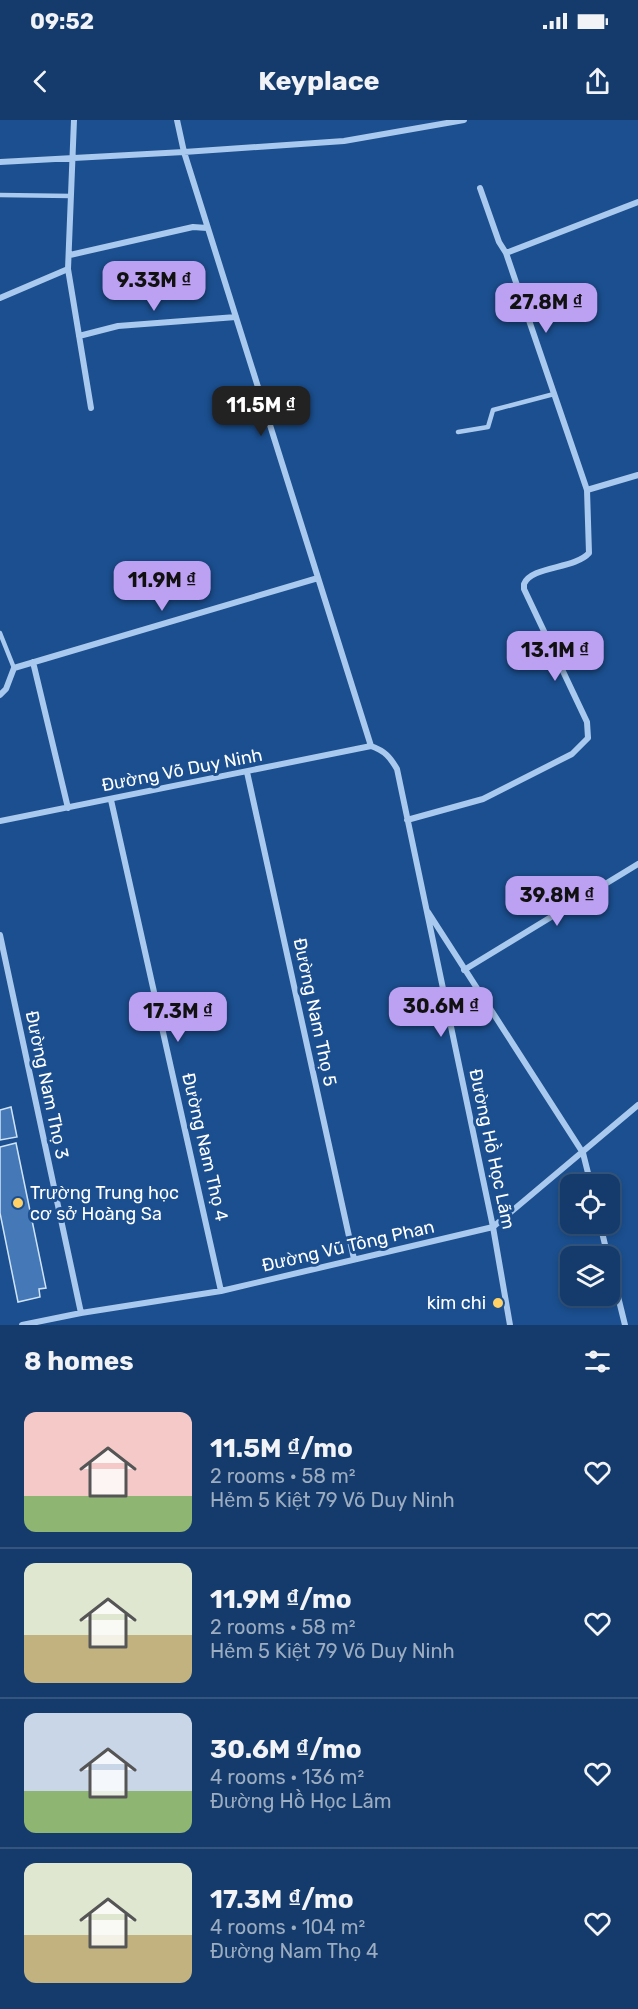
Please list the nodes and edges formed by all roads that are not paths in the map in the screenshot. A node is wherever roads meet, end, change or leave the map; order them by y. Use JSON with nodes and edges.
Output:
{"nodes":[{"id":1,"x":74,"y":120,"type":"edge"},
{"id":2,"x":177,"y":120,"type":"edge"},
{"id":3,"x":464,"y":120,"type":"edge"},
{"id":4,"x":184,"y":152,"type":"junction"},
{"id":5,"x":72,"y":157,"type":"junction"},
{"id":6,"x":0,"y":162,"type":"edge"},
{"id":7,"x":480,"y":188,"type":"dead end"},
{"id":8,"x":0,"y":195,"type":"edge"},
{"id":9,"x":71,"y":196,"type":"junction"},
{"id":10,"x":638,"y":202,"type":"edge"},
{"id":11,"x":207,"y":228,"type":"junction"},
{"id":12,"x":506,"y":253,"type":"junction"},
{"id":13,"x":70,"y":255,"type":"junction"},
{"id":14,"x":68,"y":269,"type":"junction"},
{"id":15,"x":0,"y":298,"type":"edge"},
{"id":16,"x":236,"y":317,"type":"junction"},
{"id":17,"x":79,"y":336,"type":"junction"},
{"id":18,"x":554,"y":394,"type":"junction"},
{"id":19,"x":90,"y":408,"type":"dead end"},
{"id":20,"x":458,"y":432,"type":"dead end"},
{"id":21,"x":638,"y":475,"type":"edge"},
{"id":22,"x":587,"y":489,"type":"junction"},
{"id":23,"x":318,"y":578,"type":"junction"},
{"id":24,"x":0,"y":633,"type":"edge"},
{"id":25,"x":33,"y":662,"type":"junction"},
{"id":26,"x":14,"y":668,"type":"junction"},
{"id":27,"x":0,"y":695,"type":"edge"},
{"id":28,"x":371,"y":746,"type":"junction"},
{"id":29,"x":247,"y":772,"type":"junction"},
{"id":30,"x":111,"y":800,"type":"junction"},
{"id":31,"x":68,"y":808,"type":"junction"},
{"id":32,"x":407,"y":820,"type":"junction"},
{"id":33,"x":0,"y":821,"type":"edge"},
{"id":34,"x":638,"y":864,"type":"edge"},
{"id":35,"x":426,"y":909,"type":"junction"},
{"id":36,"x":0,"y":935,"type":"edge"},
{"id":37,"x":465,"y":970,"type":"junction"},
{"id":38,"x":638,"y":1105,"type":"edge"},
{"id":39,"x":583,"y":1153,"type":"junction"},
{"id":40,"x":588,"y":1174,"type":"edge"},
{"id":41,"x":493,"y":1227,"type":"junction"},
{"id":42,"x":354,"y":1259,"type":"junction"},
{"id":43,"x":221,"y":1291,"type":"junction"},
{"id":44,"x":620,"y":1304,"type":"edge"},
{"id":45,"x":81,"y":1313,"type":"junction"},
{"id":46,"x":22,"y":1325,"type":"edge"},
{"id":47,"x":510,"y":1325,"type":"edge"},
{"id":48,"x":625,"y":1325,"type":"edge"}],
"edges":[{"from":1,"to":5,"type":"street"},
{"from":2,"to":4,"type":"street"},
{"from":3,"to":4,"type":"street"},
{"from":4,"to":5,"type":"street"},
{"from":4,"to":11,"type":"street"},
{"from":5,"to":6,"type":"street"},
{"from":5,"to":9,"type":"street"},
{"from":7,"to":12,"type":"street"},
{"from":8,"to":9,"type":"lane"},
{"from":9,"to":13,"type":"street"},
{"from":10,"to":12,"type":"street"},
{"from":11,"to":13,"type":"street"},
{"from":11,"to":16,"type":"street"},
{"from":12,"to":18,"type":"street"},
{"from":13,"to":14,"type":"street"},
{"from":14,"to":15,"type":"street"},
{"from":14,"to":17,"type":"street"},
{"from":16,"to":17,"type":"street"},
{"from":16,"to":23,"type":"street"},
{"from":17,"to":19,"type":"street"},
{"from":18,"to":20,"type":"lane"},
{"from":18,"to":22,"type":"street"},
{"from":21,"to":22,"type":"street"},
{"from":22,"to":32,"type":"street"},
{"from":23,"to":25,"type":"street"},
{"from":23,"to":28,"type":"street"},
{"from":24,"to":26,"type":"lane"},
{"from":25,"to":26,"type":"street"},
{"from":25,"to":31,"type":"street"},
{"from":26,"to":27,"type":"street"},
{"from":28,"to":29,"type":"street","name":"Đường Võ Duy Ninh"},
{"from":28,"to":32,"type":"street","name":"Đường Hồ Học Lãm"},
{"from":29,"to":30,"type":"street","name":"Đường Võ Duy Ninh"},
{"from":29,"to":42,"type":"street","name":"Đường Nam Thọ 5"},
{"from":30,"to":31,"type":"street","name":"Đường Võ Duy Ninh"},
{"from":30,"to":43,"type":"street","name":"Đường Nam Thọ 4"},
{"from":31,"to":33,"type":"street","name":"Đường Võ Duy Ninh"},
{"from":32,"to":35,"type":"street","name":"Đường Hồ Học Lãm"},
{"from":34,"to":37,"type":"street"},
{"from":35,"to":37,"type":"street"},
{"from":35,"to":41,"type":"street","name":"Đường Hồ Học Lãm"},
{"from":36,"to":45,"type":"street","name":"Đường Nam Thọ 3"},
{"from":37,"to":39,"type":"street"},
{"from":38,"to":39,"type":"street","name":"Đường Vũ Tông Phan"},
{"from":39,"to":40,"type":"street"},
{"from":39,"to":41,"type":"street","name":"Đường Vũ Tông Phan"},
{"from":41,"to":42,"type":"street","name":"Đường Vũ Tông Phan"},
{"from":41,"to":47,"type":"street","name":"Đường Hồ Học Lãm"},
{"from":42,"to":43,"type":"street","name":"Đường Vũ Tông Phan"},
{"from":43,"to":45,"type":"street","name":"Đường Vũ Tông Phan"},
{"from":44,"to":48,"type":"street"},
{"from":45,"to":46,"type":"street","name":"Đường Vũ Tông Phan"}]}
